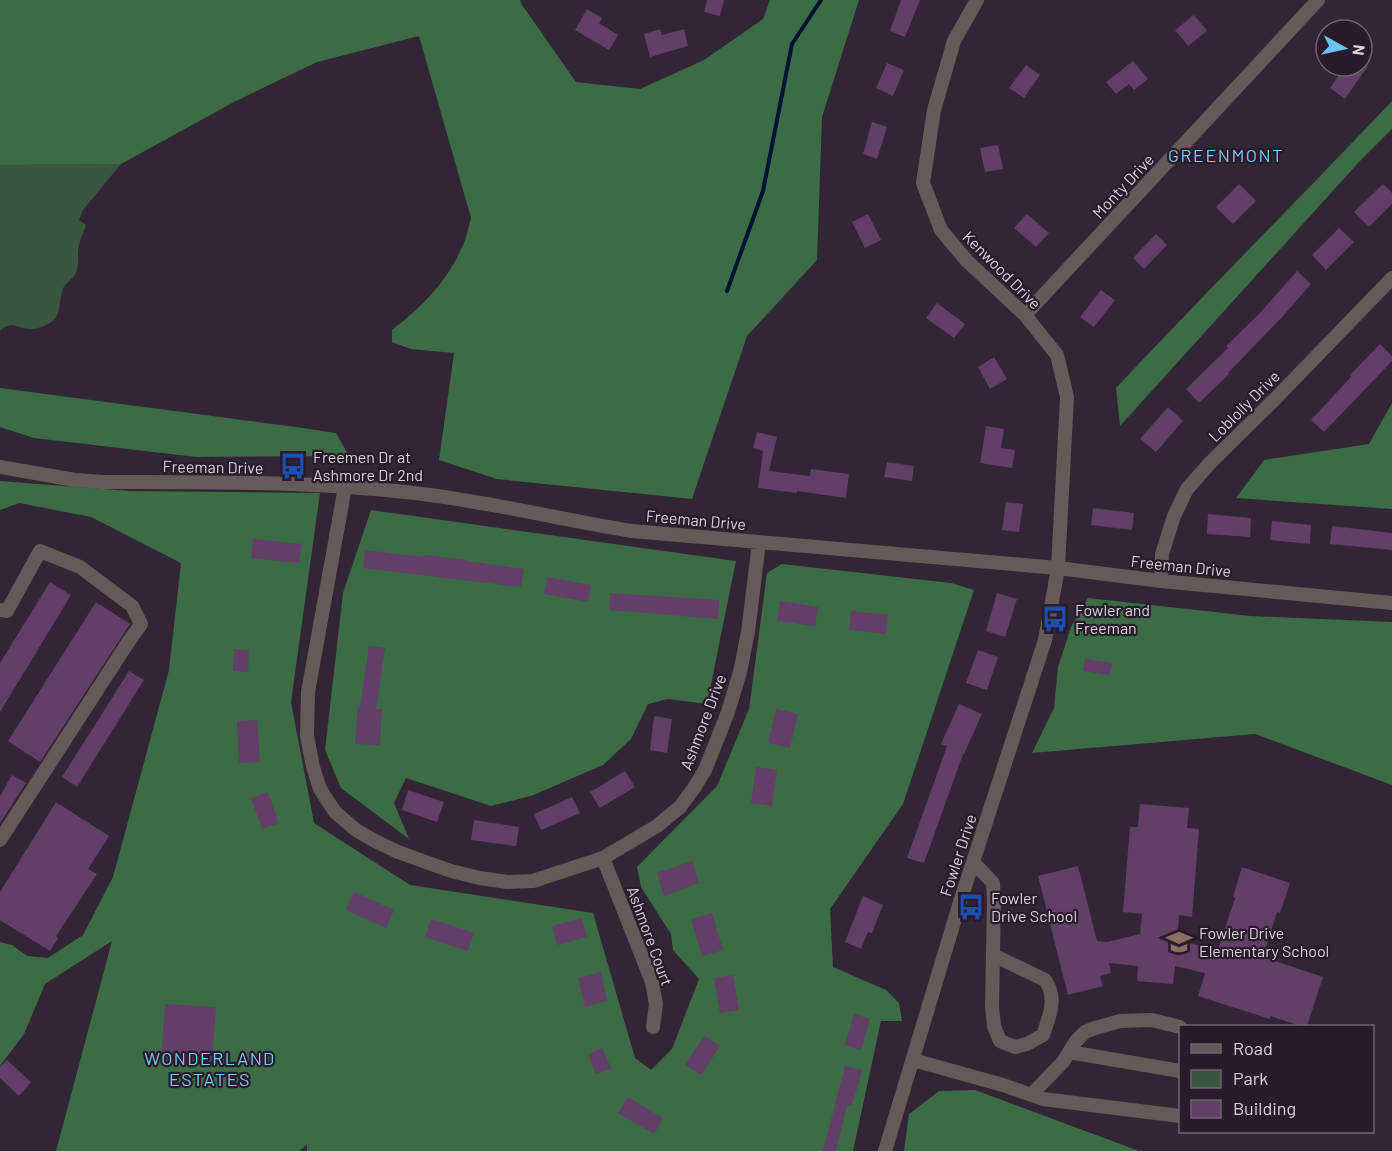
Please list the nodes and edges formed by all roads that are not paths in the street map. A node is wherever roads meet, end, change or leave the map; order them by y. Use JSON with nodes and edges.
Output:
{"nodes":[{"id":1,"x":977,"y":0,"type":"edge"},
{"id":2,"x":1318,"y":0,"type":"edge"},
{"id":3,"x":1392,"y":278,"type":"edge"},
{"id":4,"x":1025,"y":315,"type":"junction"},
{"id":5,"x":0,"y":467,"type":"edge"},
{"id":6,"x":345,"y":487,"type":"junction"},
{"id":7,"x":759,"y":542,"type":"junction"},
{"id":8,"x":1058,"y":568,"type":"junction"},
{"id":9,"x":1161,"y":581,"type":"junction"},
{"id":10,"x":1392,"y":603,"type":"edge"},
{"id":11,"x":0,"y":610,"type":"edge"},
{"id":12,"x":0,"y":840,"type":"edge"},
{"id":13,"x":603,"y":858,"type":"junction"},
{"id":14,"x":973,"y":862,"type":"junction"},
{"id":15,"x":993,"y":955,"type":"junction"},
{"id":16,"x":653,"y":1027,"type":"dead end"},
{"id":17,"x":1179,"y":1027,"type":"edge"},
{"id":18,"x":1069,"y":1052,"type":"junction"},
{"id":19,"x":913,"y":1060,"type":"junction"},
{"id":20,"x":1179,"y":1071,"type":"edge"},
{"id":21,"x":1031,"y":1095,"type":"junction"},
{"id":22,"x":1179,"y":1116,"type":"edge"},
{"id":23,"x":885,"y":1151,"type":"edge"}],
"edges":[{"from":1,"to":4,"type":"street","name":"Kenwood Drive"},
{"from":2,"to":4,"type":"street","name":"Monty Drive"},
{"from":3,"to":9,"type":"street","name":"Loblolly Drive"},
{"from":4,"to":8,"type":"street","name":"Kenwood Drive"},
{"from":5,"to":6,"type":"street","name":"Freeman Drive"},
{"from":6,"to":7,"type":"street","name":"Freeman Drive"},
{"from":6,"to":13,"type":"street","name":"Ashmore Drive"},
{"from":7,"to":8,"type":"street","name":"Freeman Drive"},
{"from":7,"to":13,"type":"street","name":"Ashmore Drive"},
{"from":8,"to":9,"type":"street","name":"Freeman Drive"},
{"from":8,"to":14,"type":"street","name":"Fowler Drive"},
{"from":9,"to":10,"type":"street","name":"Freeman Drive"},
{"from":11,"to":12,"type":"street"},
{"from":13,"to":16,"type":"street","name":"Ashmore Court"},
{"from":14,"to":15,"type":"street"},
{"from":14,"to":19,"type":"street","name":"Fowler Drive"},
{"from":15,"to":15,"type":"street"},
{"from":17,"to":18,"type":"street"},
{"from":18,"to":20,"type":"street"},
{"from":18,"to":21,"type":"street"},
{"from":19,"to":21,"type":"street"},
{"from":19,"to":23,"type":"street","name":"Fowler Drive"},
{"from":21,"to":22,"type":"street"}]}
